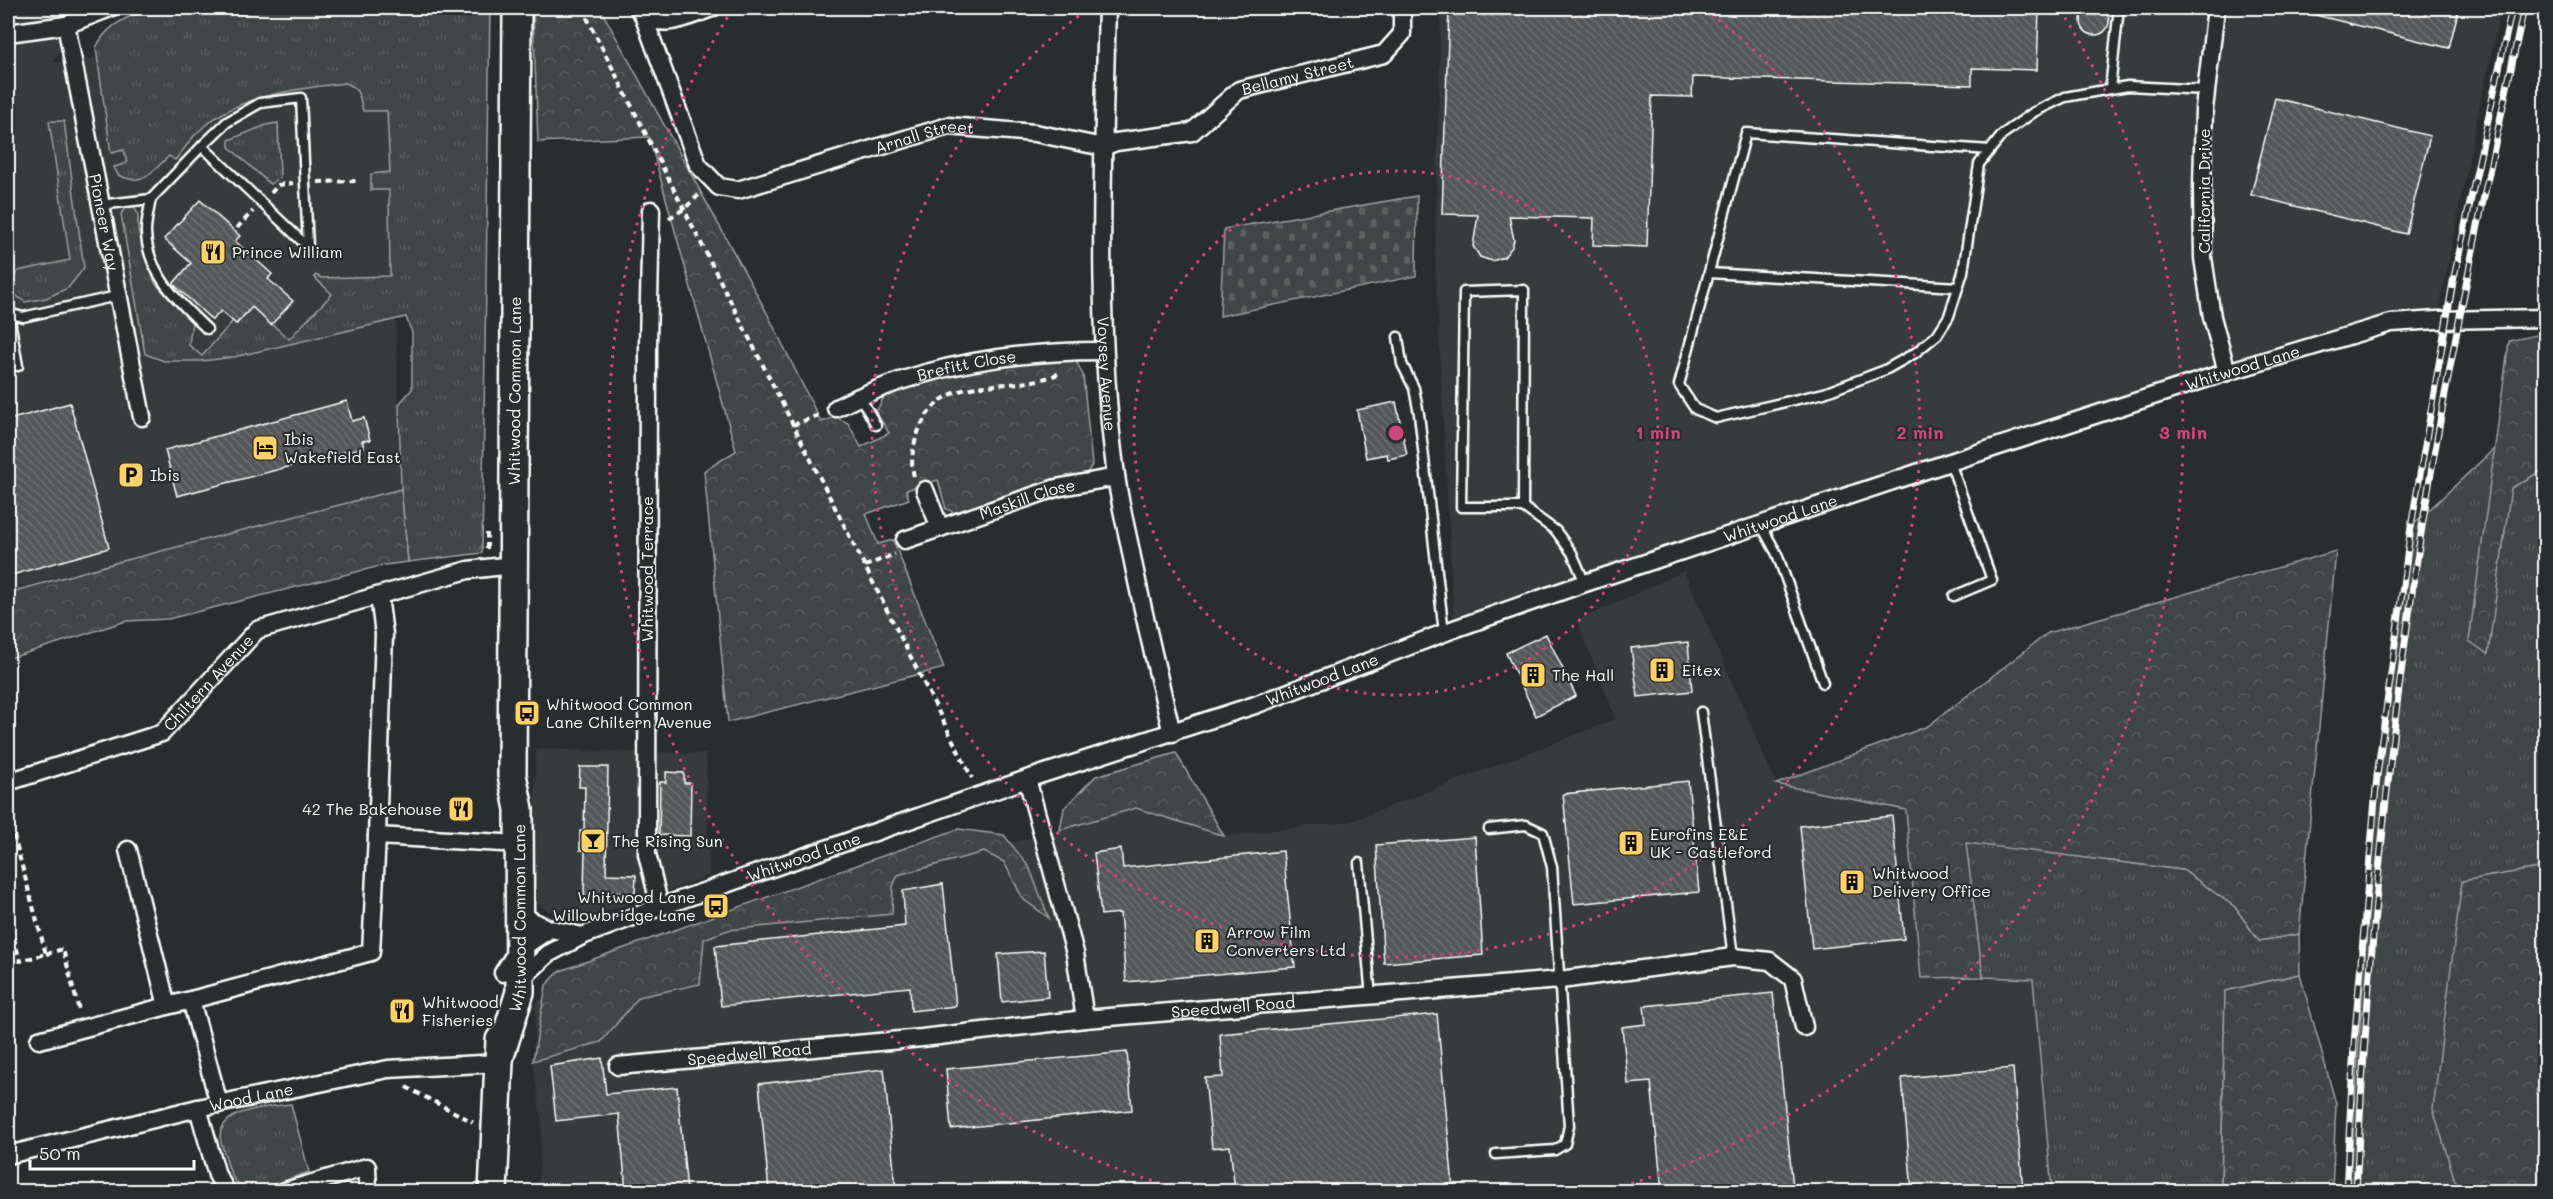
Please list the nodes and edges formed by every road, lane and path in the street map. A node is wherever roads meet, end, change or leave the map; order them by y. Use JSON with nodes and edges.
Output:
{"nodes":[{"id":1,"x":110,"y":8,"type":"edge"},
{"id":2,"x":517,"y":8,"type":"edge"},
{"id":3,"x":582,"y":8,"type":"edge"},
{"id":4,"x":712,"y":8,"type":"edge"},
{"id":5,"x":1107,"y":8,"type":"edge"},
{"id":6,"x":1402,"y":8,"type":"edge"},
{"id":7,"x":2119,"y":8,"type":"edge"},
{"id":8,"x":2216,"y":8,"type":"edge"},
{"id":9,"x":640,"y":11,"type":"edge"},
{"id":10,"x":66,"y":25,"type":"junction"},
{"id":11,"x":8,"y":33,"type":"edge"},
{"id":12,"x":2110,"y":88,"type":"junction"},
{"id":13,"x":2206,"y":90,"type":"junction"},
{"id":14,"x":202,"y":146,"type":"junction"},
{"id":15,"x":1103,"y":147,"type":"junction"},
{"id":16,"x":1990,"y":150,"type":"junction"},
{"id":17,"x":151,"y":199,"type":"junction"},
{"id":18,"x":99,"y":205,"type":"junction"},
{"id":19,"x":684,"y":209,"type":"junction"},
{"id":20,"x":651,"y":210,"type":"dead end"},
{"id":21,"x":666,"y":220,"type":"joint"},
{"id":22,"x":651,"y":229,"type":"junction"},
{"id":23,"x":1709,"y":273,"type":"junction"},
{"id":24,"x":1958,"y":287,"type":"junction"},
{"id":25,"x":117,"y":296,"type":"junction"},
{"id":26,"x":8,"y":312,"type":"edge"},
{"id":27,"x":2546,"y":318,"type":"edge"},
{"id":28,"x":207,"y":328,"type":"dead end"},
{"id":29,"x":1398,"y":337,"type":"dead end"},
{"id":30,"x":1072,"y":351,"type":"junction"},
{"id":31,"x":1104,"y":351,"type":"junction"},
{"id":32,"x":18,"y":366,"type":"dead end"},
{"id":33,"x":2227,"y":372,"type":"junction"},
{"id":34,"x":860,"y":396,"type":"junction"},
{"id":35,"x":836,"y":408,"type":"joint"},
{"id":36,"x":141,"y":417,"type":"dead end"},
{"id":37,"x":793,"y":425,"type":"junction"},
{"id":38,"x":876,"y":425,"type":"dead end"},
{"id":39,"x":1950,"y":462,"type":"junction"},
{"id":40,"x":1116,"y":477,"type":"junction"},
{"id":41,"x":925,"y":490,"type":"joint"},
{"id":42,"x":1523,"y":507,"type":"junction"},
{"id":43,"x":1761,"y":525,"type":"junction"},
{"id":44,"x":940,"y":528,"type":"junction"},
{"id":45,"x":905,"y":540,"type":"joint"},
{"id":46,"x":513,"y":566,"type":"junction"},
{"id":47,"x":865,"y":566,"type":"junction"},
{"id":48,"x":1586,"y":583,"type":"junction"},
{"id":49,"x":379,"y":596,"type":"junction"},
{"id":50,"x":1954,"y":596,"type":"dead end"},
{"id":51,"x":1444,"y":633,"type":"junction"},
{"id":52,"x":1823,"y":683,"type":"dead end"},
{"id":53,"x":1701,"y":712,"type":"dead end"},
{"id":54,"x":1172,"y":733,"type":"junction"},
{"id":55,"x":512,"y":775,"type":"junction"},
{"id":56,"x":1027,"y":779,"type":"junction"},
{"id":57,"x":8,"y":782,"type":"edge"},
{"id":58,"x":980,"y":795,"type":"junction"},
{"id":59,"x":8,"y":814,"type":"edge"},
{"id":60,"x":1489,"y":829,"type":"dead end"},
{"id":61,"x":377,"y":836,"type":"junction"},
{"id":62,"x":503,"y":843,"type":"junction"},
{"id":63,"x":128,"y":850,"type":"dead end"},
{"id":64,"x":1359,"y":863,"type":"dead end"},
{"id":65,"x":660,"y":907,"type":"junction"},
{"id":66,"x":520,"y":915,"type":"junction"},
{"id":67,"x":8,"y":916,"type":"edge"},
{"id":68,"x":550,"y":929,"type":"junction"},
{"id":69,"x":582,"y":936,"type":"junction"},
{"id":70,"x":520,"y":948,"type":"junction"},
{"id":71,"x":46,"y":954,"type":"junction"},
{"id":72,"x":1732,"y":957,"type":"junction"},
{"id":73,"x":512,"y":976,"type":"junction"},
{"id":74,"x":1560,"y":980,"type":"junction"},
{"id":75,"x":1371,"y":997,"type":"junction"},
{"id":76,"x":192,"y":1000,"type":"junction"},
{"id":77,"x":167,"y":1006,"type":"junction"},
{"id":78,"x":1085,"y":1020,"type":"junction"},
{"id":79,"x":1804,"y":1027,"type":"dead end"},
{"id":80,"x":84,"y":1029,"type":"junction"},
{"id":81,"x":39,"y":1040,"type":"dead end"},
{"id":82,"x":499,"y":1061,"type":"junction"},
{"id":83,"x":618,"y":1066,"type":"dead end"},
{"id":84,"x":388,"y":1069,"type":"junction"},
{"id":85,"x":219,"y":1104,"type":"junction"},
{"id":86,"x":198,"y":1108,"type":"junction"},
{"id":87,"x":495,"y":1134,"type":"junction"},
{"id":88,"x":1496,"y":1154,"type":"dead end"},
{"id":89,"x":8,"y":1155,"type":"edge"},
{"id":90,"x":227,"y":1191,"type":"edge"},
{"id":91,"x":282,"y":1191,"type":"edge"},
{"id":92,"x":368,"y":1191,"type":"edge"},
{"id":93,"x":493,"y":1191,"type":"edge"}],
"edges":[{"from":1,"to":10,"type":"street"},
{"from":2,"to":46,"type":"main road","name":"Whitwood Common Lane"},
{"from":3,"to":19,"type":"path"},
{"from":4,"to":9,"type":"street"},
{"from":5,"to":15,"type":"street","name":"Voysey Avenue"},
{"from":6,"to":15,"type":"street","name":"Bellamy Street"},
{"from":7,"to":12,"type":"lane"},
{"from":8,"to":13,"type":"street","name":"California Drive"},
{"from":9,"to":15,"type":"street","name":"Arnall Street"},
{"from":10,"to":11,"type":"street"},
{"from":10,"to":18,"type":"street","name":"Pioneer Way"},
{"from":12,"to":13,"type":"lane"},
{"from":12,"to":16,"type":"lane"},
{"from":13,"to":33,"type":"street","name":"California Drive"},
{"from":14,"to":14,"type":"lane"},
{"from":14,"to":17,"type":"lane"},
{"from":15,"to":31,"type":"street","name":"Voysey Avenue"},
{"from":16,"to":23,"type":"lane"},
{"from":16,"to":24,"type":"lane"},
{"from":17,"to":18,"type":"lane"},
{"from":17,"to":28,"type":"lane"},
{"from":18,"to":25,"type":"street","name":"Pioneer Way"},
{"from":19,"to":21,"type":"path"},
{"from":19,"to":37,"type":"path"},
{"from":20,"to":22,"type":"street","name":"Whitwood Terrace"},
{"from":21,"to":22,"type":"street"},
{"from":22,"to":65,"type":"street","name":"Whitwood Terrace"},
{"from":23,"to":24,"type":"lane"},
{"from":23,"to":24,"type":"lane"},
{"from":25,"to":26,"type":"lane"},
{"from":25,"to":36,"type":"street","name":"Pioneer Way"},
{"from":26,"to":32,"type":"lane"},
{"from":27,"to":33,"type":"street","name":"Whitwood Lane"},
{"from":29,"to":51,"type":"lane"},
{"from":30,"to":31,"type":"street","name":"Brefitt Close"},
{"from":30,"to":34,"type":"street","name":"Brefitt Close"},
{"from":30,"to":41,"type":"path"},
{"from":31,"to":40,"type":"street","name":"Voysey Avenue"},
{"from":33,"to":39,"type":"street","name":"Whitwood Lane"},
{"from":34,"to":35,"type":"street","name":"Brefitt Close"},
{"from":34,"to":38,"type":"lane"},
{"from":35,"to":37,"type":"path"},
{"from":37,"to":47,"type":"path"},
{"from":39,"to":43,"type":"street","name":"Whitwood Lane"},
{"from":39,"to":50,"type":"lane"},
{"from":40,"to":44,"type":"street","name":"Maskill Close"},
{"from":40,"to":54,"type":"street","name":"Voysey Avenue"},
{"from":41,"to":44,"type":"street"},
{"from":42,"to":42,"type":"lane"},
{"from":42,"to":48,"type":"lane"},
{"from":43,"to":48,"type":"street","name":"Whitwood Lane"},
{"from":43,"to":52,"type":"lane"},
{"from":44,"to":45,"type":"street","name":"Maskill Close"},
{"from":45,"to":47,"type":"path"},
{"from":46,"to":49,"type":"street","name":"Chiltern Avenue"},
{"from":46,"to":55,"type":"main road","name":"Whitwood Common Lane"},
{"from":47,"to":58,"type":"path"},
{"from":48,"to":51,"type":"street","name":"Whitwood Lane"},
{"from":49,"to":57,"type":"street","name":"Chiltern Avenue"},
{"from":49,"to":61,"type":"street"},
{"from":51,"to":54,"type":"street","name":"Whitwood Lane"},
{"from":53,"to":72,"type":"lane"},
{"from":54,"to":56,"type":"street","name":"Whitwood Lane"},
{"from":55,"to":62,"type":"main road","name":"Whitwood Common Lane"},
{"from":55,"to":66,"type":"main road","name":"Whitwood Common Lane"},
{"from":56,"to":58,"type":"street","name":"Whitwood Lane"},
{"from":56,"to":78,"type":"street"},
{"from":58,"to":65,"type":"street","name":"Whitwood Lane"},
{"from":59,"to":71,"type":"path"},
{"from":60,"to":74,"type":"lane"},
{"from":61,"to":62,"type":"street"},
{"from":61,"to":76,"type":"street"},
{"from":62,"to":73,"type":"main road","name":"Whitwood Common Lane"},
{"from":63,"to":77,"type":"street"},
{"from":64,"to":75,"type":"lane"},
{"from":65,"to":69,"type":"street","name":"Whitwood Lane"},
{"from":66,"to":68,"type":"street"},
{"from":66,"to":70,"type":"main road","name":"Whitwood Common Lane"},
{"from":67,"to":71,"type":"path"},
{"from":68,"to":69,"type":"street"},
{"from":68,"to":70,"type":"street"},
{"from":69,"to":73,"type":"street","name":"Whitwood Lane"},
{"from":70,"to":73,"type":"main road","name":"Whitwood Common Lane"},
{"from":71,"to":80,"type":"path"},
{"from":72,"to":74,"type":"street","name":"Speedwell Road"},
{"from":72,"to":79,"type":"street","name":"Speedwell Road"},
{"from":73,"to":82,"type":"main road","name":"Whitwood Common Lane"},
{"from":74,"to":75,"type":"street","name":"Speedwell Road"},
{"from":74,"to":88,"type":"lane"},
{"from":75,"to":78,"type":"street","name":"Speedwell Road"},
{"from":76,"to":77,"type":"street"},
{"from":76,"to":85,"type":"street"},
{"from":77,"to":80,"type":"street"},
{"from":78,"to":83,"type":"street","name":"Speedwell Road"},
{"from":80,"to":81,"type":"street"},
{"from":82,"to":84,"type":"street","name":"Wood Lane"},
{"from":82,"to":87,"type":"main road","name":"Whitwood Common Lane"},
{"from":84,"to":85,"type":"street","name":"Wood Lane"},
{"from":84,"to":87,"type":"path"},
{"from":85,"to":86,"type":"street","name":"Wood Lane"},
{"from":86,"to":89,"type":"street","name":"Wood Lane"},
{"from":86,"to":90,"type":"street"},
{"from":87,"to":93,"type":"main road","name":"Whitwood Common Lane"},
{"from":91,"to":92,"type":"street"}]}
